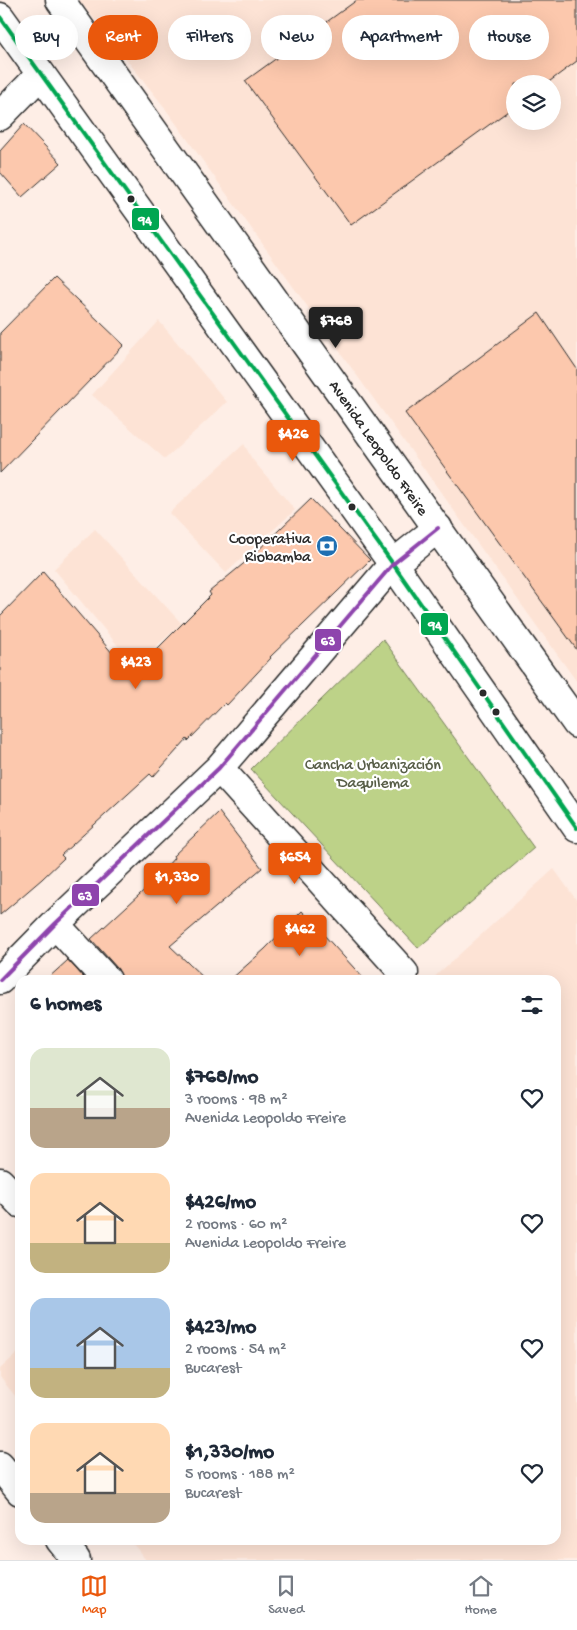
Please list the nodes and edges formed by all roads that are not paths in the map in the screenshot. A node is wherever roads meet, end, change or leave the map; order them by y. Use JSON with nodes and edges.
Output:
{"nodes":[{"id":1,"x":60,"y":0,"type":"edge"},
{"id":2,"x":0,"y":17,"type":"edge"},
{"id":3,"x":41,"y":74,"type":"junction"},
{"id":4,"x":0,"y":116,"type":"edge"},
{"id":5,"x":438,"y":528,"type":"junction"},
{"id":6,"x":393,"y":564,"type":"junction"},
{"id":7,"x":577,"y":724,"type":"edge"},
{"id":8,"x":219,"y":768,"type":"junction"},
{"id":9,"x":577,"y":828,"type":"edge"},
{"id":10,"x":55,"y":924,"type":"junction"},
{"id":11,"x":404,"y":973,"type":"dead end"},
{"id":12,"x":102,"y":975,"type":"edge"},
{"id":13,"x":0,"y":980,"type":"edge"},
{"id":14,"x":0,"y":1182,"type":"edge"},
{"id":15,"x":15,"y":1198,"type":"edge"},
{"id":16,"x":0,"y":1466,"type":"edge"},
{"id":17,"x":15,"y":1485,"type":"edge"},
{"id":18,"x":64,"y":1545,"type":"edge"},
{"id":19,"x":76,"y":1560,"type":"edge"}],
"edges":[{"from":1,"to":5,"type":"main road","name":"Avenida Leopoldo Freire"},
{"from":2,"to":3,"type":"main road"},
{"from":3,"to":4,"type":"main road"},
{"from":3,"to":6,"type":"main road"},
{"from":5,"to":6,"type":"main road"},
{"from":5,"to":7,"type":"main road","name":"Avenida Leopoldo Freire"},
{"from":6,"to":8,"type":"main road"},
{"from":6,"to":9,"type":"main road"},
{"from":8,"to":10,"type":"main road"},
{"from":8,"to":11,"type":"main road"},
{"from":10,"to":12,"type":"main road"},
{"from":10,"to":13,"type":"main road"},
{"from":14,"to":15,"type":"main road"},
{"from":16,"to":17,"type":"main road"},
{"from":18,"to":19,"type":"main road"}]}
